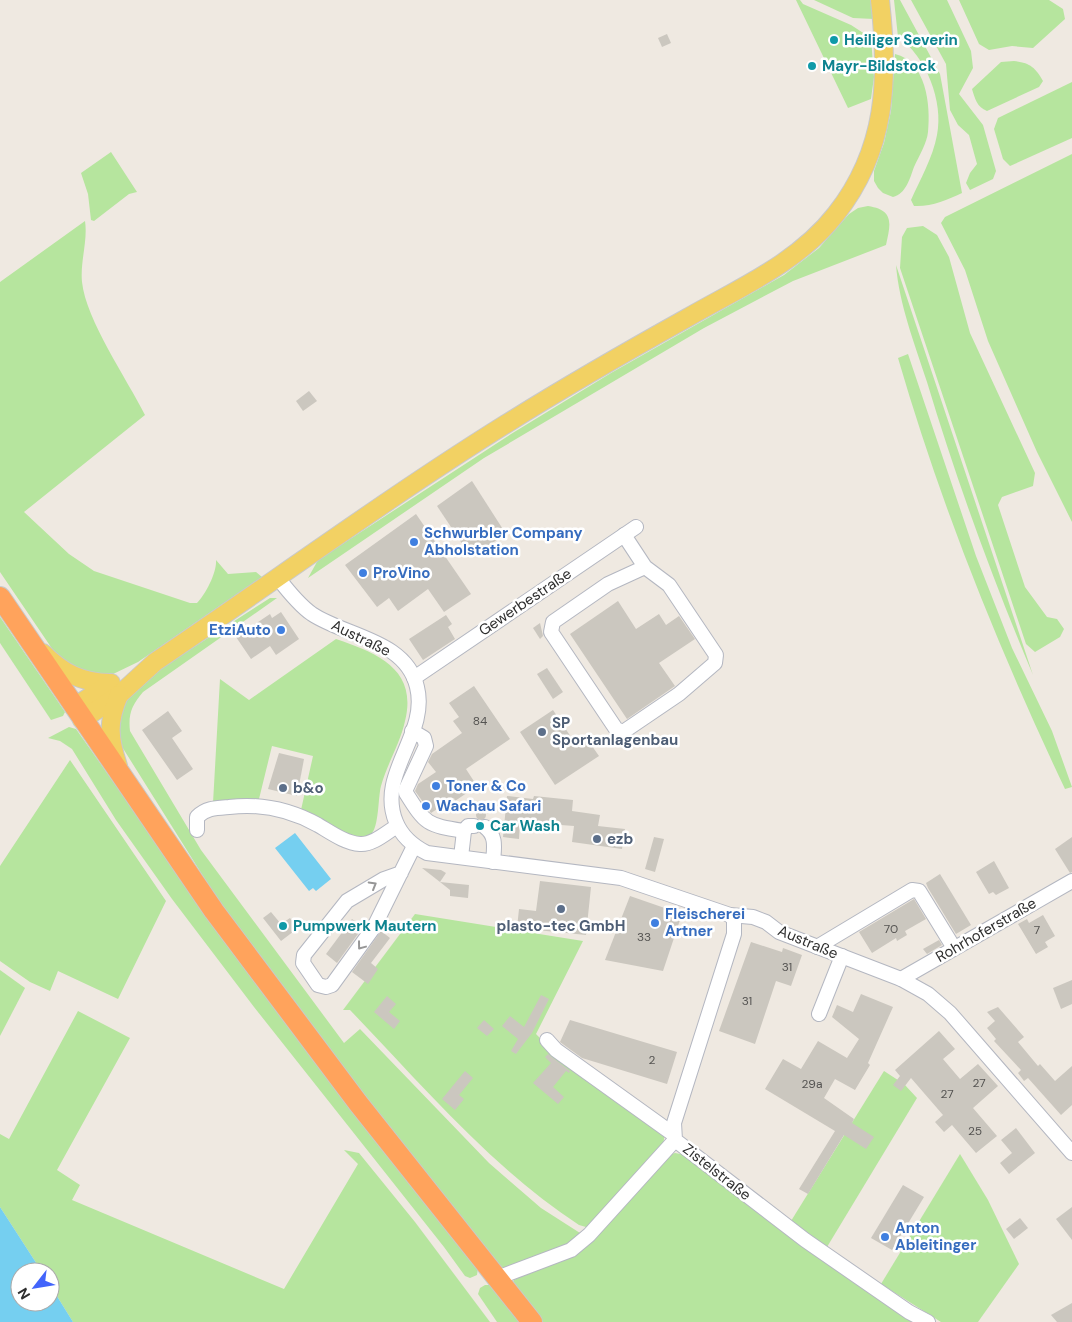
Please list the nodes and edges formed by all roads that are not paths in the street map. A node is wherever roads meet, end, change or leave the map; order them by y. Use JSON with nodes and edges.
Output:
{"nodes":[{"id":1,"x":880,"y":0,"type":"edge"},
{"id":2,"x":636,"y":527,"type":"dead end"},
{"id":3,"x":624,"y":535,"type":"junction"},
{"id":4,"x":645,"y":567,"type":"junction"},
{"id":5,"x":278,"y":578,"type":"junction"},
{"id":6,"x":0,"y":597,"type":"edge"},
{"id":7,"x":27,"y":637,"type":"junction"},
{"id":8,"x":414,"y":678,"type":"junction"},
{"id":9,"x":114,"y":689,"type":"junction"},
{"id":10,"x":78,"y":713,"type":"junction"},
{"id":11,"x":412,"y":731,"type":"junction"},
{"id":12,"x":122,"y":778,"type":"junction"},
{"id":13,"x":397,"y":826,"type":"junction"},
{"id":14,"x":474,"y":828,"type":"junction"},
{"id":15,"x":197,"y":830,"type":"dead end"},
{"id":16,"x":414,"y":846,"type":"junction"},
{"id":17,"x":461,"y":857,"type":"junction"},
{"id":18,"x":493,"y":862,"type":"junction"},
{"id":19,"x":401,"y":873,"type":"junction"},
{"id":20,"x":1072,"y":881,"type":"edge"},
{"id":21,"x":730,"y":915,"type":"junction"},
{"id":22,"x":817,"y":948,"type":"junction"},
{"id":23,"x":954,"y":948,"type":"junction"},
{"id":24,"x":842,"y":956,"type":"junction"},
{"id":25,"x":901,"y":979,"type":"junction"},
{"id":26,"x":819,"y":1014,"type":"dead end"},
{"id":27,"x":547,"y":1040,"type":"dead end"},
{"id":28,"x":674,"y":1137,"type":"junction"},
{"id":29,"x":1072,"y":1153,"type":"edge"},
{"id":30,"x":497,"y":1278,"type":"junction"},
{"id":31,"x":532,"y":1322,"type":"edge"},
{"id":32,"x":928,"y":1322,"type":"edge"}],
"edges":[{"from":1,"to":5,"type":"main road"},
{"from":2,"to":3,"type":"street","name":"Gewerbestraße"},
{"from":3,"to":4,"type":"street"},
{"from":3,"to":8,"type":"street","name":"Gewerbestraße"},
{"from":4,"to":4,"type":"street"},
{"from":5,"to":8,"type":"street","name":"Austraße"},
{"from":5,"to":9,"type":"main road"},
{"from":6,"to":7,"type":"highway"},
{"from":7,"to":9,"type":"main road"},
{"from":7,"to":10,"type":"highway"},
{"from":8,"to":11,"type":"street","name":"Austraße"},
{"from":9,"to":10,"type":"main road"},
{"from":9,"to":12,"type":"main road"},
{"from":10,"to":12,"type":"highway"},
{"from":11,"to":13,"type":"street","name":"Austraße"},
{"from":11,"to":14,"type":"street"},
{"from":12,"to":30,"type":"highway"},
{"from":13,"to":15,"type":"street"},
{"from":13,"to":16,"type":"street","name":"Austraße"},
{"from":14,"to":17,"type":"street"},
{"from":14,"to":18,"type":"street"},
{"from":16,"to":17,"type":"street","name":"Austraße"},
{"from":16,"to":19,"type":"street"},
{"from":17,"to":18,"type":"street","name":"Austraße"},
{"from":18,"to":21,"type":"street","name":"Austraße"},
{"from":19,"to":19,"type":"street","one_way":true},
{"from":20,"to":23,"type":"street","name":"Rohrhoferstraße"},
{"from":21,"to":22,"type":"street","name":"Austraße"},
{"from":21,"to":28,"type":"street","name":"Zistelstraße"},
{"from":22,"to":23,"type":"street"},
{"from":22,"to":24,"type":"street","name":"Austraße"},
{"from":23,"to":25,"type":"street","name":"Rohrhoferstraße"},
{"from":24,"to":25,"type":"street","name":"Austraße"},
{"from":24,"to":26,"type":"street"},
{"from":25,"to":29,"type":"street","name":"Austraße"},
{"from":27,"to":28,"type":"street"},
{"from":28,"to":30,"type":"street"},
{"from":28,"to":32,"type":"street","name":"Zistelstraße"},
{"from":30,"to":31,"type":"highway"}]}
